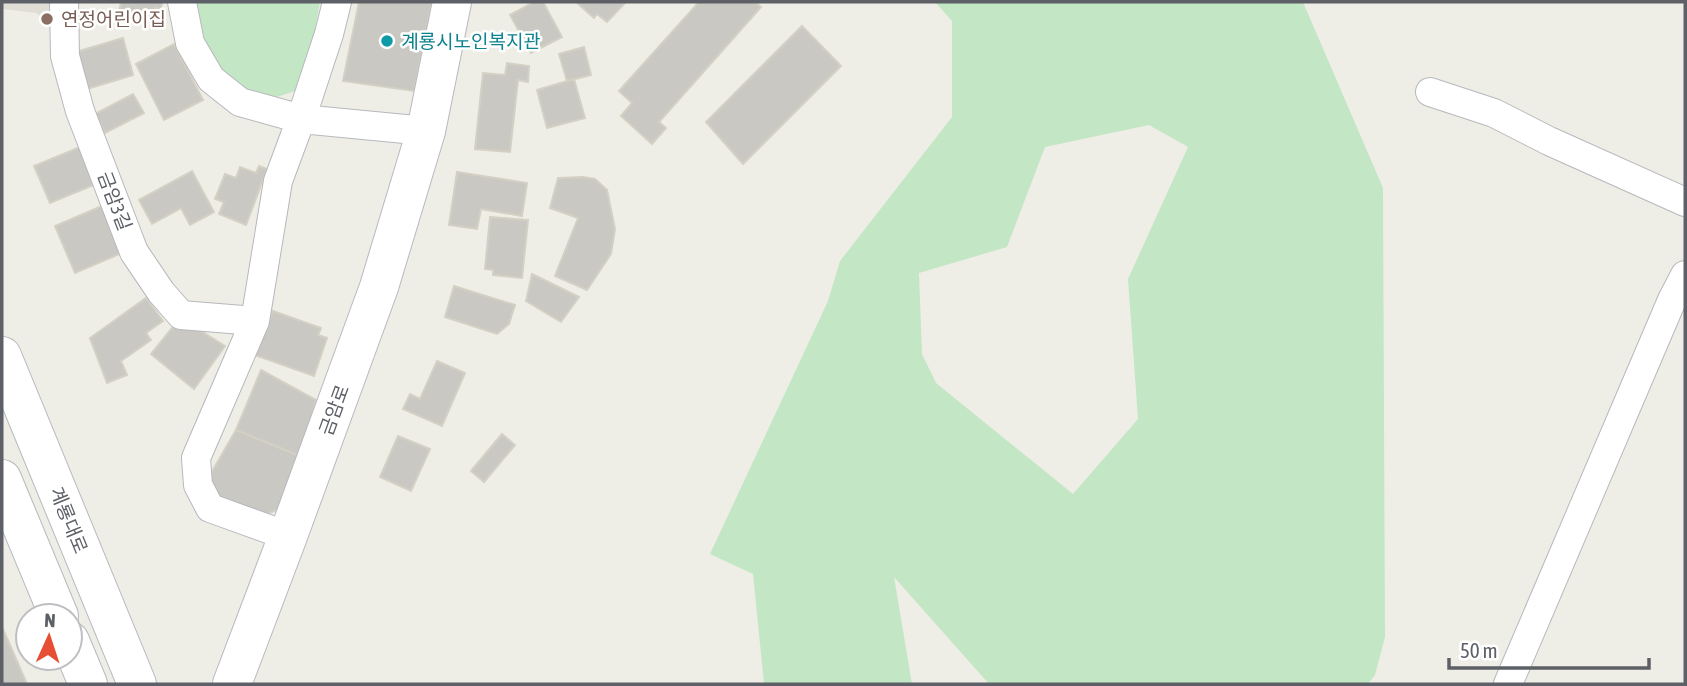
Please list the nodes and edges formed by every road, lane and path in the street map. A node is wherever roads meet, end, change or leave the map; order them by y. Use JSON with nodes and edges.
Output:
{"nodes":[{"id":1,"x":64,"y":2,"type":"edge"},
{"id":2,"x":182,"y":2,"type":"edge"},
{"id":3,"x":337,"y":2,"type":"edge"},
{"id":4,"x":452,"y":2,"type":"edge"},
{"id":5,"x":1430,"y":92,"type":"dead end"},
{"id":6,"x":301,"y":119,"type":"junction"},
{"id":7,"x":426,"y":131,"type":"junction"},
{"id":8,"x":1685,"y":202,"type":"edge"},
{"id":9,"x":1685,"y":275,"type":"edge"},
{"id":10,"x":255,"y":321,"type":"junction"},
{"id":11,"x":2,"y":356,"type":"edge"},
{"id":12,"x":2,"y":479,"type":"edge"},
{"id":13,"x":288,"y":536,"type":"junction"},
{"id":14,"x":53,"y":602,"type":"edge"},
{"id":15,"x":137,"y":684,"type":"edge"},
{"id":16,"x":232,"y":684,"type":"edge"},
{"id":17,"x":1508,"y":684,"type":"edge"}],
"edges":[{"from":1,"to":10,"type":"street","name":"금암3길"},
{"from":2,"to":6,"type":"street"},
{"from":3,"to":6,"type":"street"},
{"from":4,"to":7,"type":"street","name":"금암로"},
{"from":5,"to":8,"type":"street"},
{"from":6,"to":7,"type":"street"},
{"from":6,"to":10,"type":"street"},
{"from":7,"to":13,"type":"street","name":"금암로"},
{"from":9,"to":17,"type":"street"},
{"from":10,"to":13,"type":"street"},
{"from":11,"to":15,"type":"street","name":"계룡대로"},
{"from":12,"to":14,"type":"street"},
{"from":13,"to":16,"type":"street","name":"금암로"}]}
